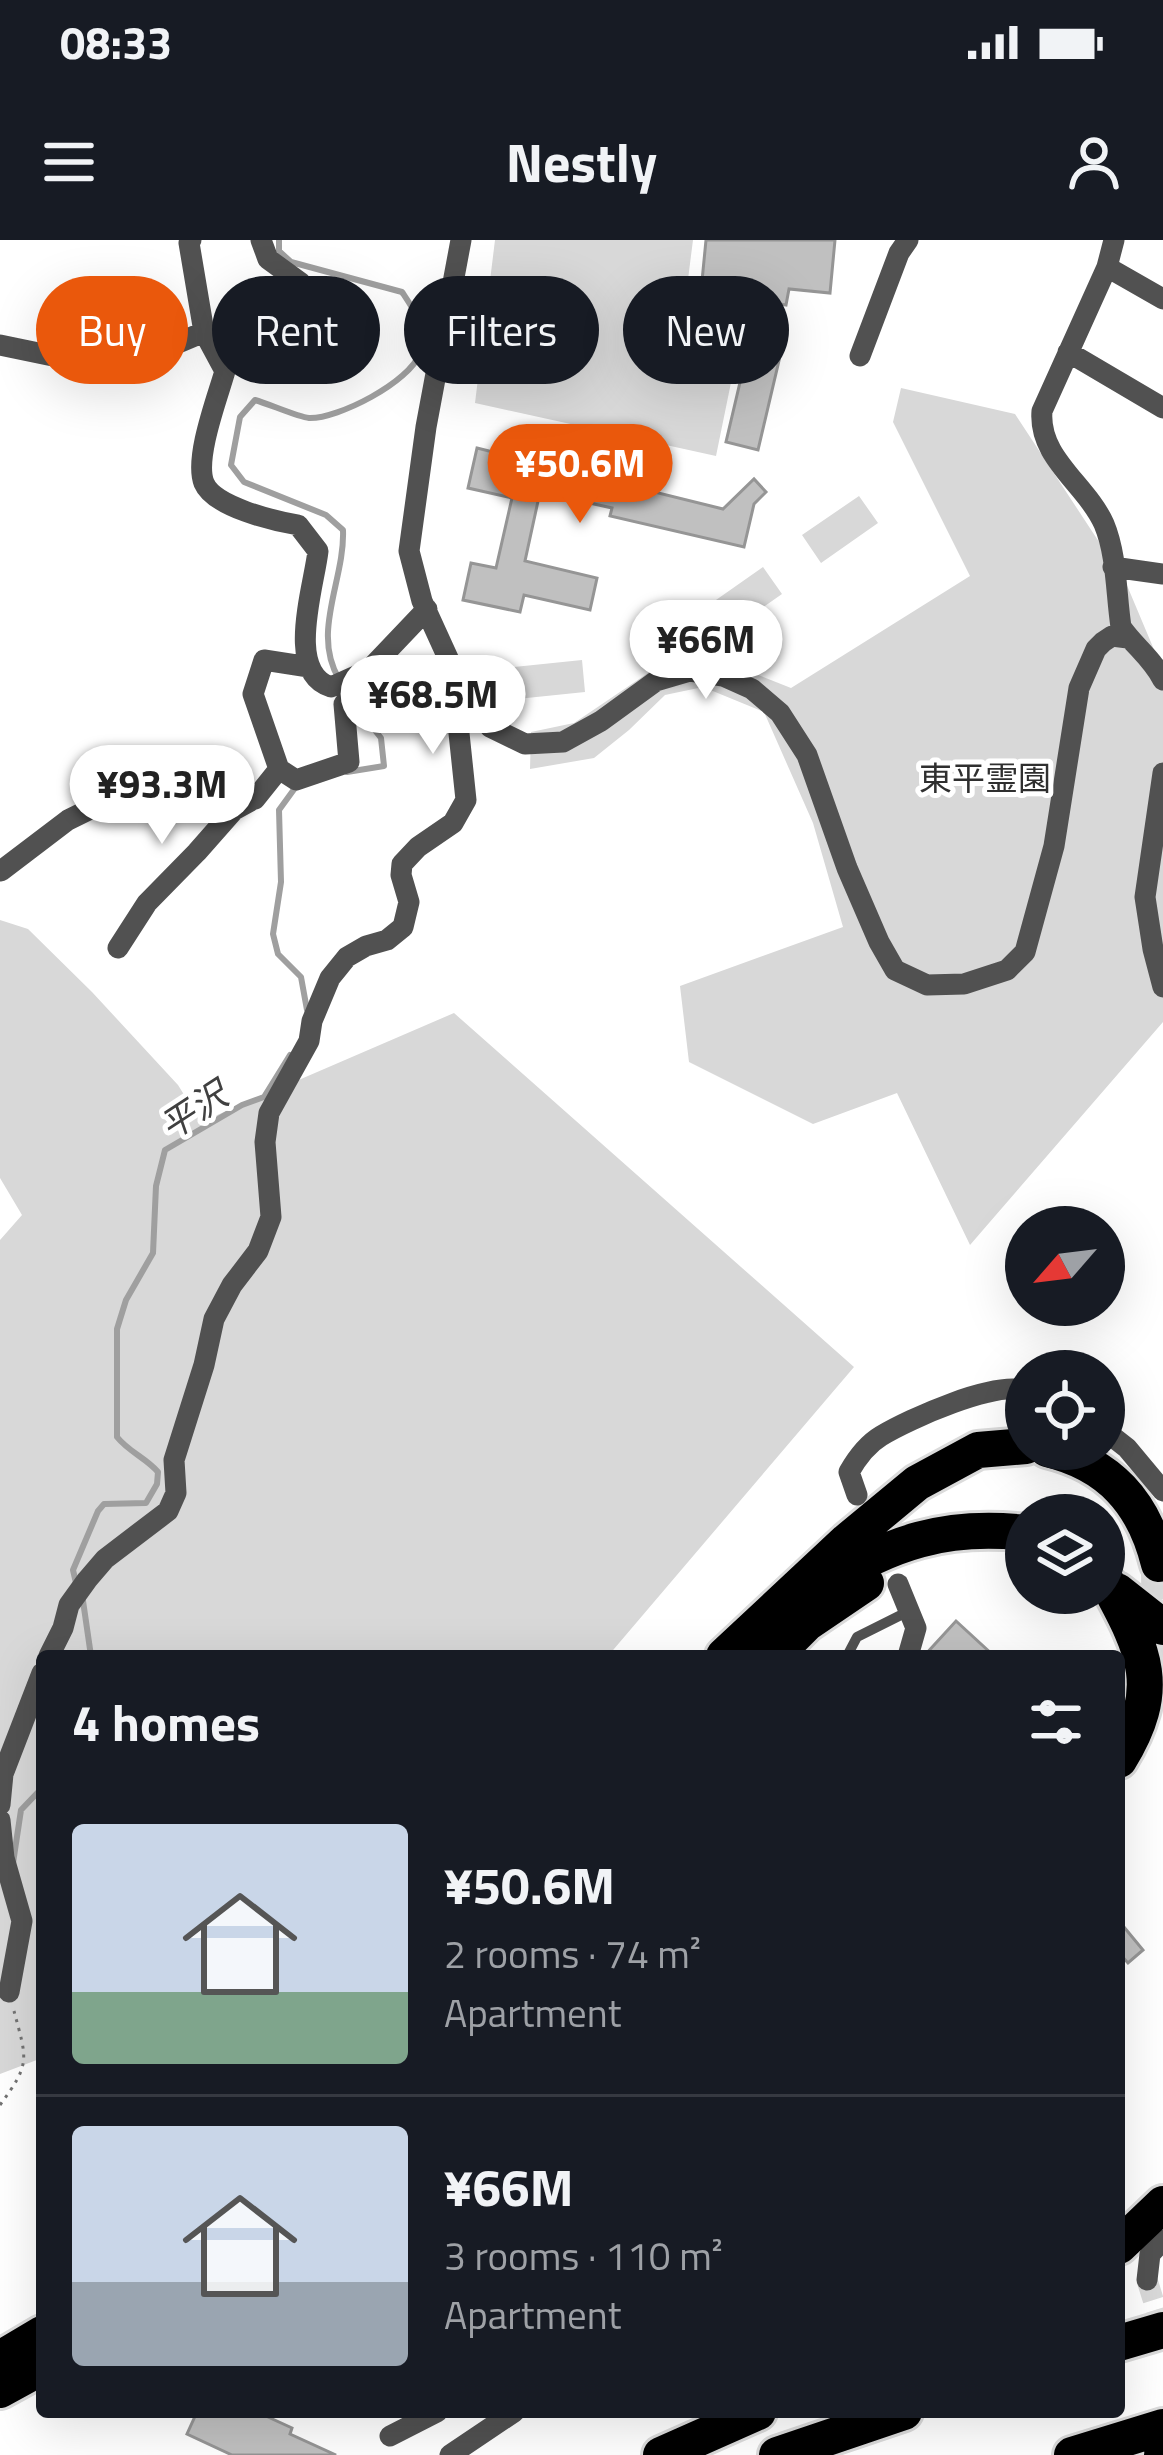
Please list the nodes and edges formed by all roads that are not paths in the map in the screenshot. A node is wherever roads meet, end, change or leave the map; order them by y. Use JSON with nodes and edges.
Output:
{"nodes":[{"id":1,"x":191,"y":240,"type":"edge"},
{"id":2,"x":261,"y":240,"type":"edge"},
{"id":3,"x":461,"y":240,"type":"edge"},
{"id":4,"x":908,"y":240,"type":"edge"},
{"id":5,"x":1114,"y":240,"type":"edge"},
{"id":6,"x":1107,"y":267,"type":"junction"},
{"id":7,"x":291,"y":276,"type":"edge"},
{"id":8,"x":1163,"y":299,"type":"edge"},
{"id":9,"x":204,"y":332,"type":"junction"},
{"id":10,"x":0,"y":345,"type":"edge"},
{"id":11,"x":1068,"y":352,"type":"junction"},
{"id":12,"x":860,"y":356,"type":"dead end"},
{"id":13,"x":1163,"y":408,"type":"edge"},
{"id":14,"x":1113,"y":567,"type":"junction"},
{"id":15,"x":1163,"y":574,"type":"edge"},
{"id":16,"x":427,"y":609,"type":"junction"},
{"id":17,"x":1128,"y":638,"type":"junction"},
{"id":18,"x":309,"y":667,"type":"junction"},
{"id":19,"x":453,"y":669,"type":"junction"},
{"id":20,"x":1163,"y":680,"type":"edge"},
{"id":21,"x":350,"y":686,"type":"junction"},
{"id":22,"x":279,"y":770,"type":"junction"},
{"id":23,"x":1163,"y":773,"type":"edge"},
{"id":24,"x":255,"y":799,"type":"junction"},
{"id":25,"x":1,"y":871,"type":"edge"},
{"id":26,"x":118,"y":948,"type":"dead end"},
{"id":27,"x":1163,"y":987,"type":"edge"},
{"id":28,"x":1005,"y":1389,"type":"edge"},
{"id":29,"x":1125,"y":1447,"type":"edge"},
{"id":30,"x":1005,"y":1448,"type":"edge"},
{"id":31,"x":1096,"y":1470,"type":"edge"},
{"id":32,"x":1163,"y":1491,"type":"edge"},
{"id":33,"x":857,"y":1496,"type":"dead end"},
{"id":34,"x":1005,"y":1532,"type":"edge"},
{"id":35,"x":1005,"y":1555,"type":"edge"},
{"id":36,"x":1125,"y":1574,"type":"edge"},
{"id":37,"x":1161,"y":1581,"type":"edge"},
{"id":38,"x":898,"y":1584,"type":"dead end"},
{"id":39,"x":1125,"y":1594,"type":"edge"},
{"id":40,"x":909,"y":1611,"type":"junction"},
{"id":41,"x":1124,"y":1614,"type":"edge"},
{"id":42,"x":1163,"y":1627,"type":"edge"},
{"id":43,"x":749,"y":1648,"type":"edge"},
{"id":44,"x":52,"y":1650,"type":"edge"},
{"id":45,"x":851,"y":1650,"type":"edge"},
{"id":46,"x":910,"y":1650,"type":"edge"},
{"id":47,"x":36,"y":1689,"type":"edge"},
{"id":48,"x":1125,"y":1750,"type":"edge"},
{"id":49,"x":0,"y":1804,"type":"edge"},
{"id":50,"x":0,"y":1820,"type":"edge"},
{"id":51,"x":8,"y":1992,"type":"road end"},
{"id":52,"x":1163,"y":2204,"type":"edge"},
{"id":53,"x":1125,"y":2240,"type":"edge"},
{"id":54,"x":1163,"y":2240,"type":"edge"},
{"id":55,"x":1147,"y":2280,"type":"tunnel mouth"},
{"id":56,"x":1163,"y":2317,"type":"edge"},
{"id":57,"x":1125,"y":2328,"type":"edge"},
{"id":58,"x":1163,"y":2330,"type":"edge"},
{"id":59,"x":36,"y":2338,"type":"edge"},
{"id":60,"x":1125,"y":2341,"type":"edge"},
{"id":61,"x":0,"y":2359,"type":"edge"},
{"id":62,"x":36,"y":2371,"type":"edge"},
{"id":63,"x":0,"y":2390,"type":"edge"},
{"id":64,"x":425,"y":2418,"type":"edge"},
{"id":65,"x":505,"y":2418,"type":"edge"},
{"id":66,"x":744,"y":2418,"type":"edge"},
{"id":67,"x":886,"y":2418,"type":"edge"},
{"id":68,"x":1163,"y":2427,"type":"edge"},
{"id":69,"x":390,"y":2436,"type":"dead end"},
{"id":70,"x":450,"y":2455,"type":"edge"},
{"id":71,"x":661,"y":2455,"type":"edge"},
{"id":72,"x":777,"y":2455,"type":"edge"},
{"id":73,"x":1072,"y":2455,"type":"edge"}],
"edges":[{"from":1,"to":9,"type":"street"},
{"from":2,"to":7,"type":"street"},
{"from":3,"to":16,"type":"street"},
{"from":4,"to":12,"type":"street"},
{"from":5,"to":6,"type":"street"},
{"from":6,"to":8,"type":"street"},
{"from":6,"to":11,"type":"street"},
{"from":9,"to":10,"type":"street"},
{"from":9,"to":18,"type":"street"},
{"from":11,"to":13,"type":"street"},
{"from":11,"to":14,"type":"street"},
{"from":14,"to":15,"type":"street"},
{"from":14,"to":17,"type":"street"},
{"from":16,"to":19,"type":"street"},
{"from":16,"to":21,"type":"street"},
{"from":17,"to":19,"type":"street"},
{"from":17,"to":20,"type":"street"},
{"from":18,"to":21,"type":"street"},
{"from":18,"to":22,"type":"street"},
{"from":19,"to":44,"type":"street"},
{"from":21,"to":22,"type":"street"},
{"from":22,"to":24,"type":"street"},
{"from":23,"to":27,"type":"street"},
{"from":24,"to":25,"type":"street"},
{"from":24,"to":26,"type":"street"},
{"from":28,"to":33,"type":"street"},
{"from":29,"to":32,"type":"street"},
{"from":30,"to":43,"type":"highway"},
{"from":31,"to":37,"type":"highway"},
{"from":34,"to":43,"type":"highway"},
{"from":35,"to":43,"type":"highway"},
{"from":36,"to":37,"type":"highway"},
{"from":38,"to":40,"type":"street"},
{"from":39,"to":42,"type":"highway"},
{"from":40,"to":45,"type":"lane"},
{"from":40,"to":46,"type":"street"},
{"from":41,"to":48,"type":"highway"},
{"from":47,"to":49,"type":"street"},
{"from":50,"to":51,"type":"street"},
{"from":52,"to":53,"type":"highway"},
{"from":54,"to":55,"type":"street"},
{"from":56,"to":57,"type":"highway"},
{"from":58,"to":60,"type":"highway"},
{"from":59,"to":61,"type":"highway"},
{"from":62,"to":63,"type":"highway"},
{"from":64,"to":69,"type":"street"},
{"from":65,"to":70,"type":"street"},
{"from":66,"to":71,"type":"highway"},
{"from":67,"to":72,"type":"highway"},
{"from":68,"to":73,"type":"highway"}]}
